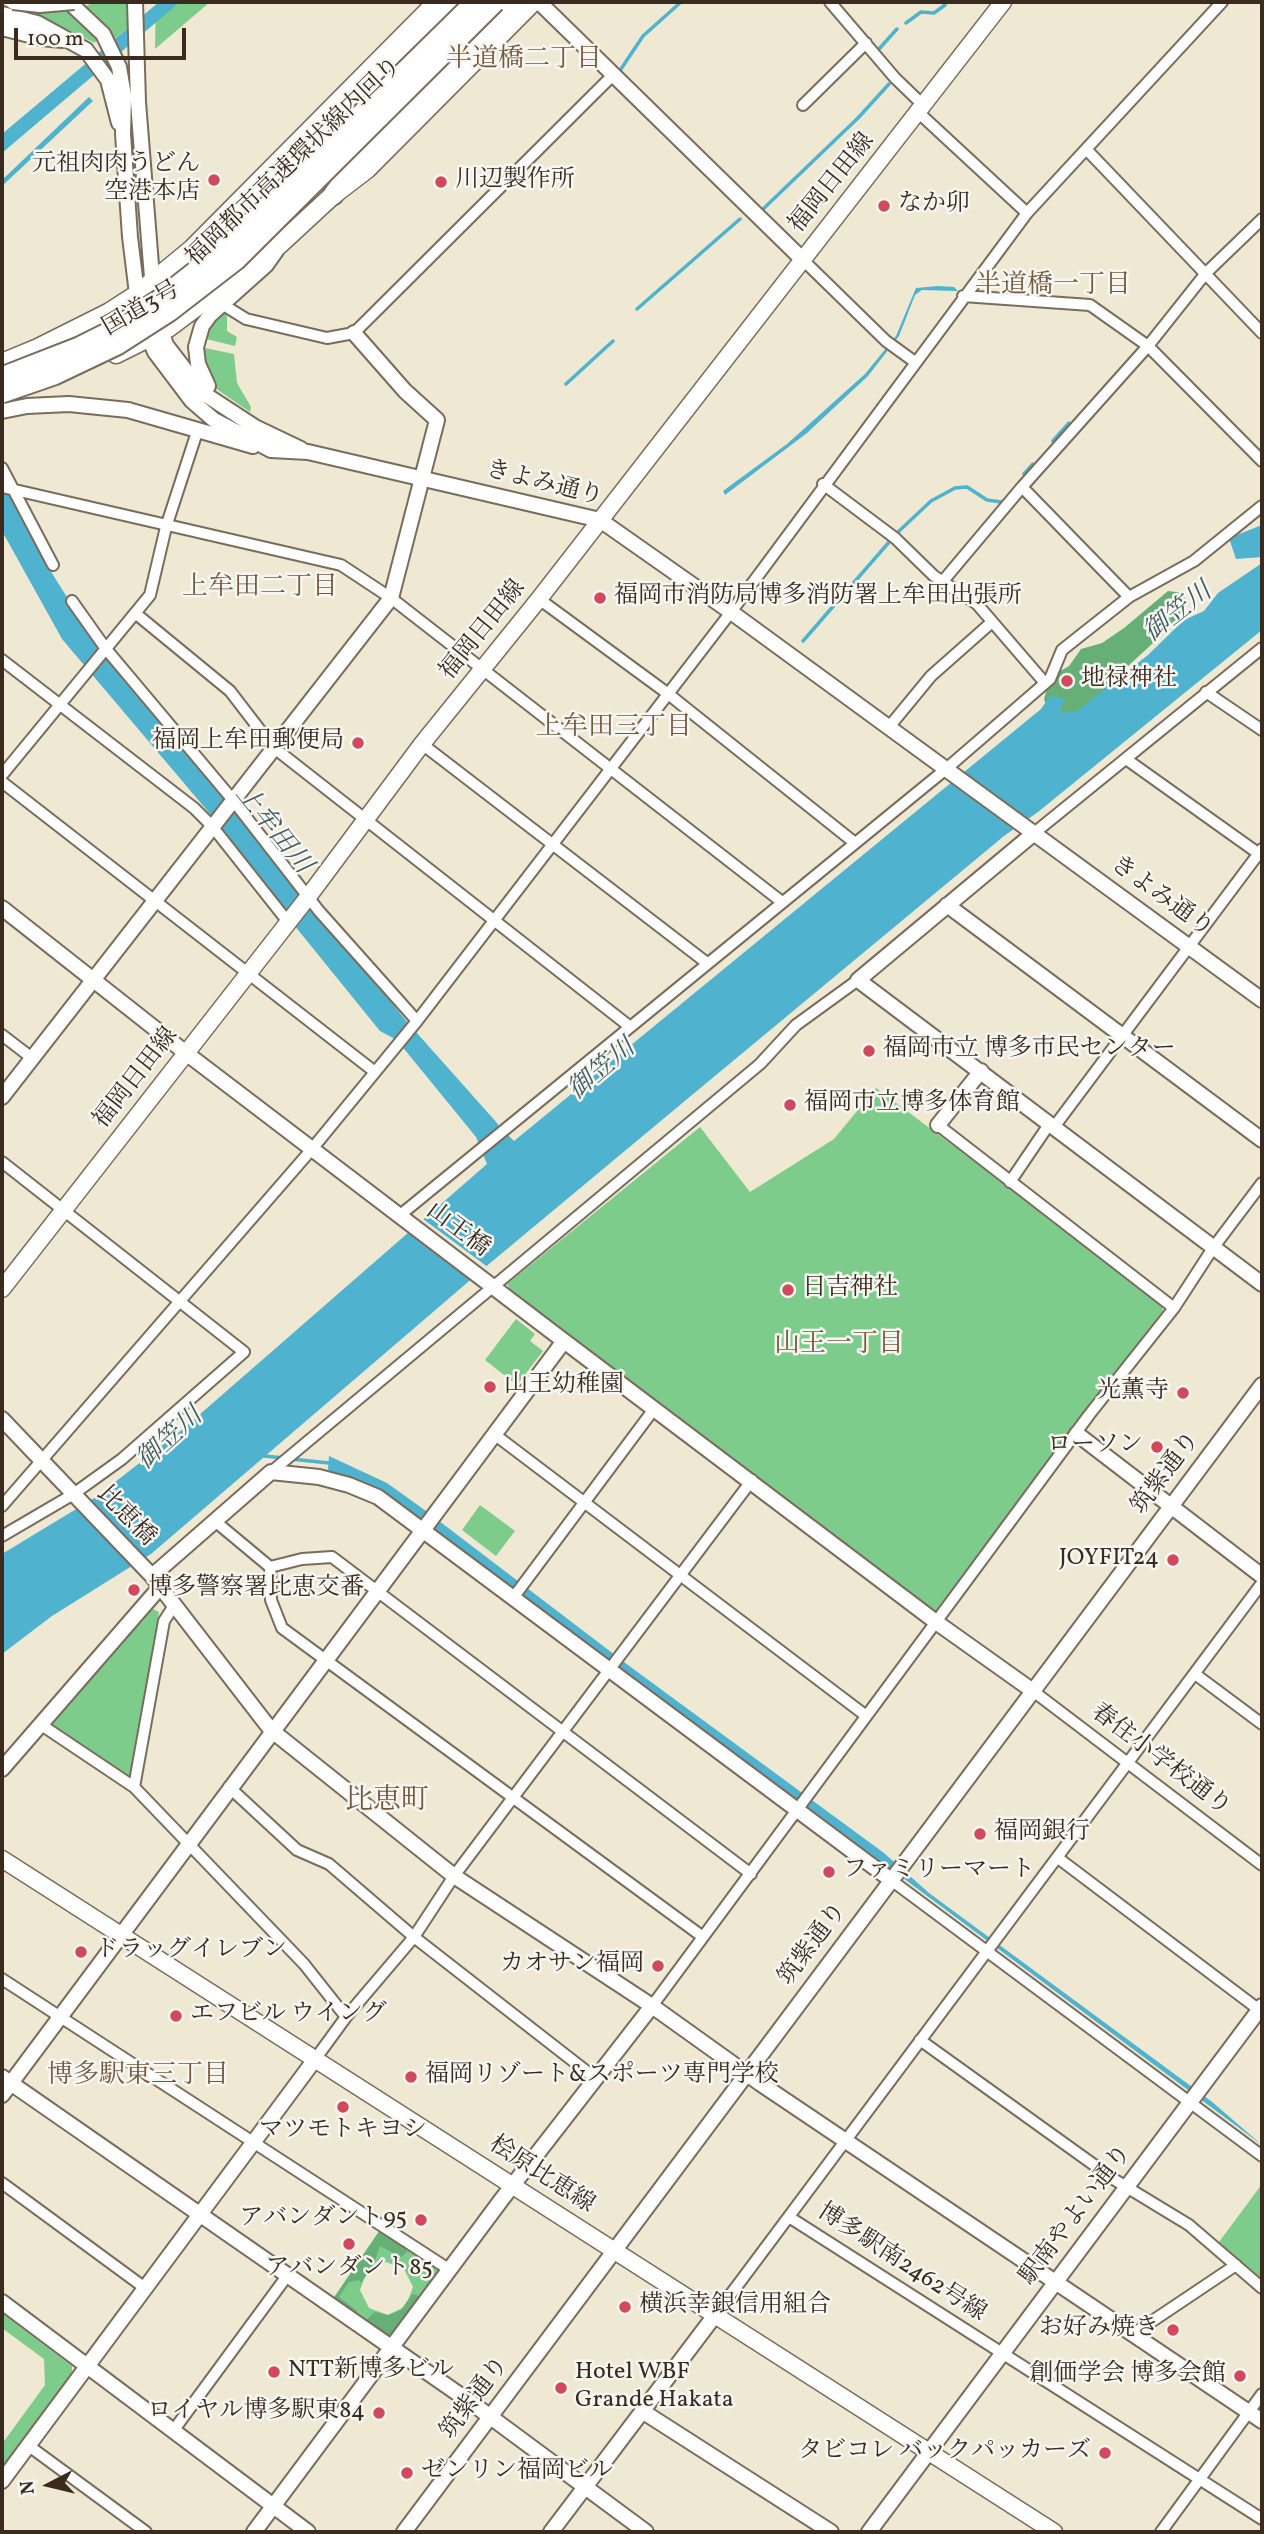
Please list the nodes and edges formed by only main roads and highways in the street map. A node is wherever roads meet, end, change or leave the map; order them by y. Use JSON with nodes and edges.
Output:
{"nodes":[{"id":1,"x":437,"y":2,"type":"edge"},
{"id":2,"x":457,"y":2,"type":"edge"},
{"id":3,"x":475,"y":2,"type":"edge"},
{"id":4,"x":495,"y":2,"type":"edge"},
{"id":5,"x":517,"y":2,"type":"edge"},
{"id":6,"x":533,"y":2,"type":"edge"},
{"id":7,"x":1003,"y":2,"type":"edge"},
{"id":8,"x":343,"y":145,"type":"junction"},
{"id":9,"x":333,"y":195,"type":"junction"},
{"id":10,"x":276,"y":211,"type":"junction"},
{"id":11,"x":211,"y":233,"type":"junction"},
{"id":12,"x":2,"y":363,"type":"edge"},
{"id":13,"x":2,"y":377,"type":"edge"},
{"id":14,"x":2,"y":393,"type":"edge"},
{"id":15,"x":2,"y":402,"type":"edge"},
{"id":16,"x":2,"y":1289,"type":"edge"},
{"id":17,"x":2,"y":1858,"type":"edge"},
{"id":18,"x":1054,"y":2532,"type":"edge"}],
"edges":[{"from":1,"to":11,"type":"highway","name":"国道3号"},
{"from":2,"to":11,"type":"highway"},
{"from":3,"to":8,"type":"highway","bridge":true},
{"from":4,"to":8,"type":"highway","name":"福岡都市高速環状線内回り","bridge":true},
{"from":5,"to":9,"type":"highway"},
{"from":6,"to":9,"type":"highway","name":"国道3号"},
{"from":7,"to":16,"type":"main road","name":"福岡日田線"},
{"from":8,"to":10,"type":"highway","bridge":true},
{"from":9,"to":15,"type":"highway","name":"国道3号"},
{"from":10,"to":13,"type":"highway","bridge":true},
{"from":10,"to":14,"type":"highway","name":"福岡都市高速環状線内回り","bridge":true},
{"from":11,"to":12,"type":"highway","name":"国道3号"},
{"from":17,"to":18,"type":"main road","name":"桧原比恵線"}]}
